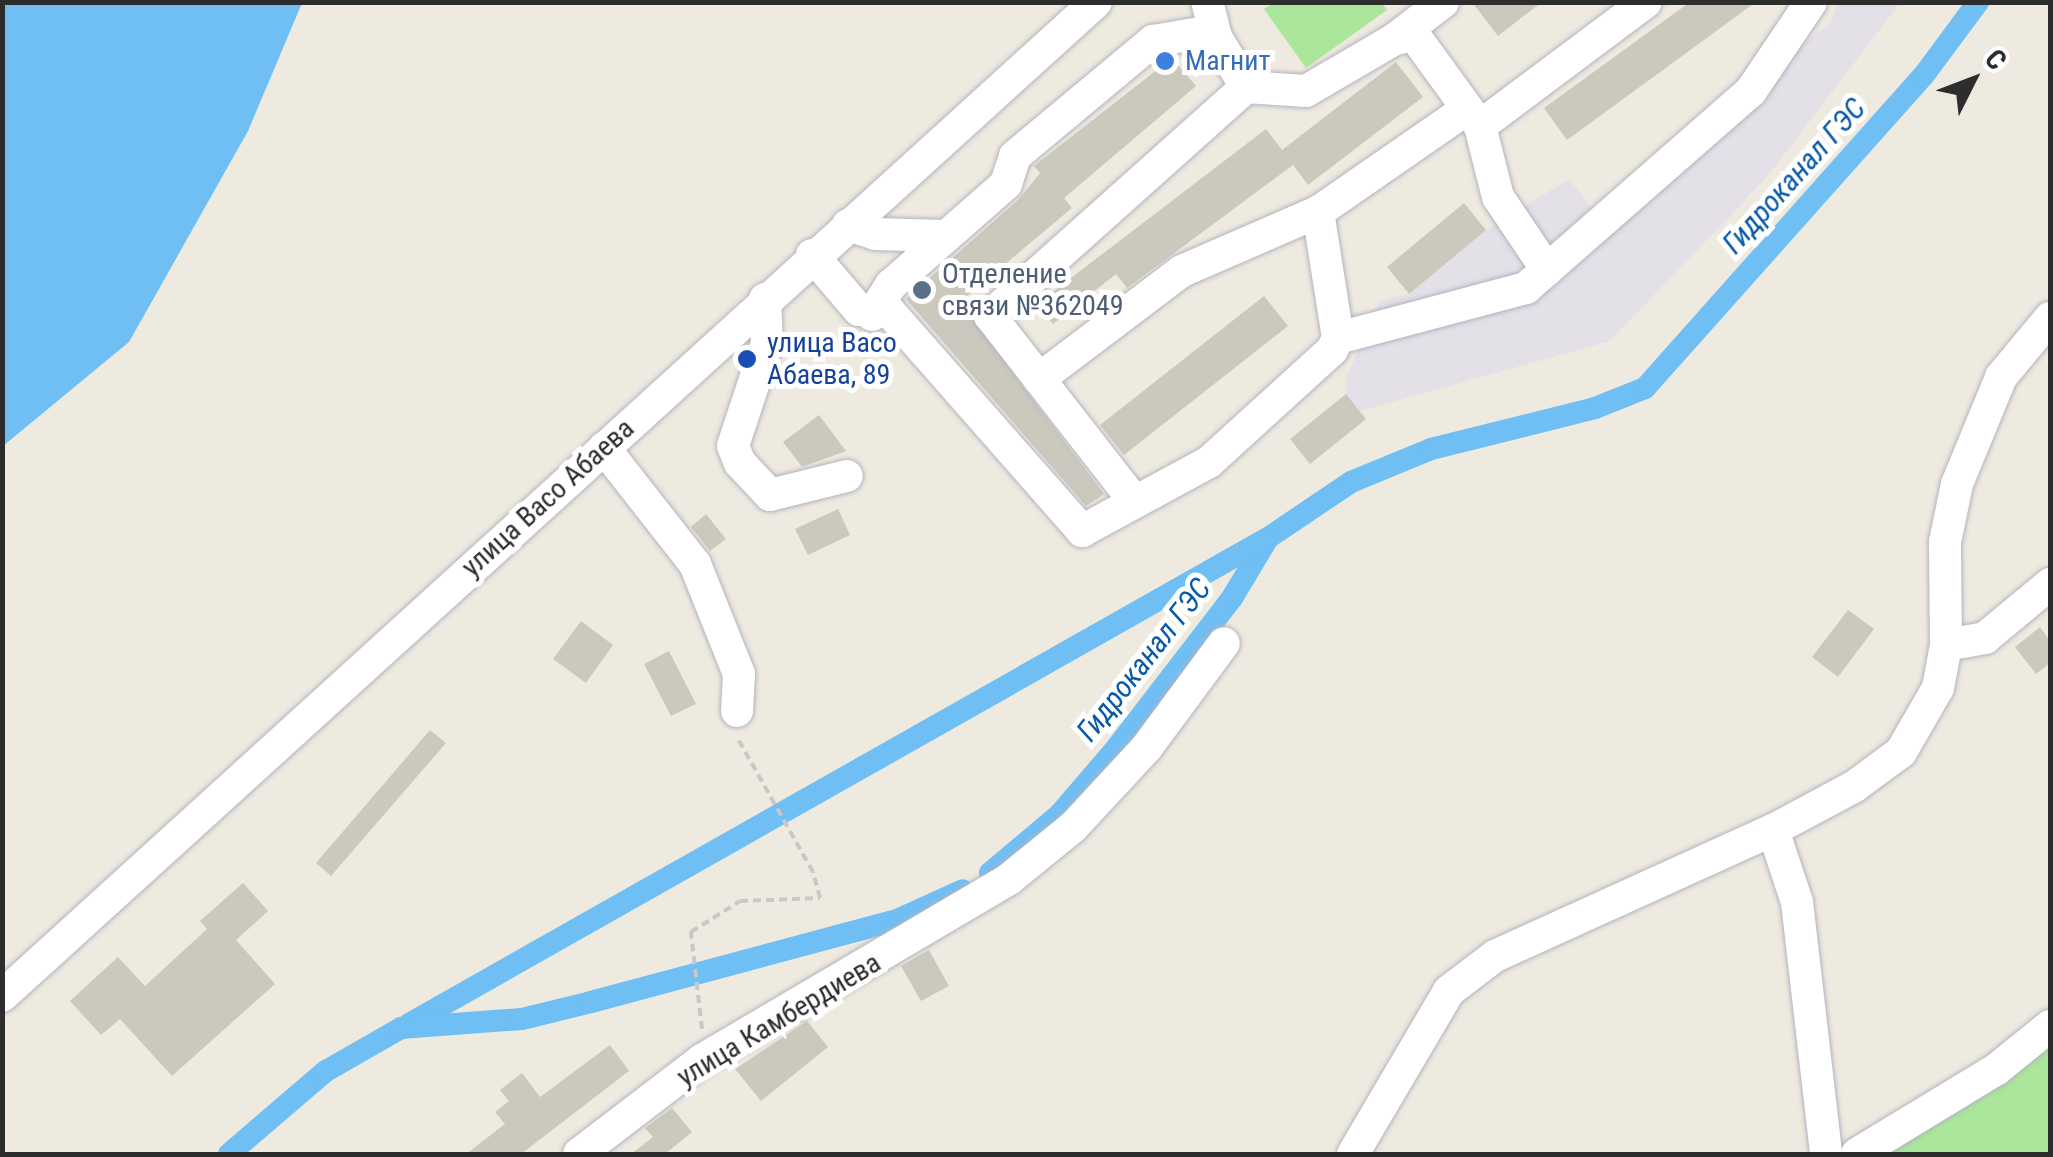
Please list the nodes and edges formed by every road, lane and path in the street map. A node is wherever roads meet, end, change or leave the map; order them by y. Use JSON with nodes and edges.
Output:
{"nodes":[{"id":1,"x":1096,"y":2,"type":"edge"},
{"id":2,"x":1207,"y":2,"type":"edge"},
{"id":3,"x":1443,"y":2,"type":"edge"},
{"id":4,"x":1646,"y":2,"type":"edge"},
{"id":5,"x":1811,"y":2,"type":"edge"},
{"id":6,"x":1216,"y":36,"type":"junction"},
{"id":7,"x":1395,"y":39,"type":"junction"},
{"id":8,"x":1246,"y":88,"type":"junction"},
{"id":9,"x":1474,"y":117,"type":"junction"},
{"id":10,"x":1318,"y":212,"type":"junction"},
{"id":11,"x":848,"y":225,"type":"junction"},
{"id":12,"x":946,"y":236,"type":"junction"},
{"id":13,"x":812,"y":256,"type":"junction"},
{"id":14,"x":1546,"y":270,"type":"junction"},
{"id":15,"x":765,"y":299,"type":"junction"},
{"id":16,"x":872,"y":315,"type":"junction"},
{"id":17,"x":2050,"y":318,"type":"edge"},
{"id":18,"x":1338,"y":338,"type":"junction"},
{"id":19,"x":1039,"y":379,"type":"junction"},
{"id":20,"x":604,"y":448,"type":"junction"},
{"id":21,"x":847,"y":476,"type":"dead end"},
{"id":22,"x":1135,"y":502,"type":"junction"},
{"id":23,"x":2050,"y":584,"type":"edge"},
{"id":24,"x":1224,"y":643,"type":"dead end"},
{"id":25,"x":1946,"y":646,"type":"junction"},
{"id":26,"x":737,"y":711,"type":"dead end"},
{"id":27,"x":744,"y":752,"type":"dead end"},
{"id":28,"x":1773,"y":830,"type":"junction"},
{"id":29,"x":2,"y":996,"type":"edge"},
{"id":30,"x":701,"y":997,"type":"dead end"},
{"id":31,"x":2050,"y":1026,"type":"edge"},
{"id":32,"x":578,"y":1154,"type":"edge"},
{"id":33,"x":1353,"y":1154,"type":"edge"},
{"id":34,"x":1826,"y":1154,"type":"edge"},
{"id":35,"x":1857,"y":1154,"type":"edge"}],
"edges":[{"from":1,"to":11,"type":"street","name":"улица Васо Абаева"},
{"from":2,"to":6,"type":"street"},
{"from":3,"to":7,"type":"street"},
{"from":4,"to":9,"type":"street"},
{"from":5,"to":14,"type":"street"},
{"from":6,"to":8,"type":"street"},
{"from":6,"to":12,"type":"street"},
{"from":7,"to":8,"type":"street"},
{"from":7,"to":9,"type":"street"},
{"from":8,"to":19,"type":"street"},
{"from":9,"to":10,"type":"street"},
{"from":9,"to":14,"type":"street"},
{"from":10,"to":18,"type":"street"},
{"from":10,"to":19,"type":"street"},
{"from":11,"to":12,"type":"street"},
{"from":11,"to":13,"type":"street","name":"улица Васо Абаева"},
{"from":12,"to":16,"type":"street"},
{"from":13,"to":15,"type":"street","name":"улица Васо Абаева"},
{"from":13,"to":16,"type":"street"},
{"from":14,"to":18,"type":"street"},
{"from":15,"to":20,"type":"street","name":"улица Васо Абаева"},
{"from":15,"to":21,"type":"street"},
{"from":16,"to":22,"type":"street"},
{"from":17,"to":25,"type":"street"},
{"from":18,"to":22,"type":"street"},
{"from":19,"to":22,"type":"street"},
{"from":20,"to":26,"type":"street"},
{"from":20,"to":29,"type":"street","name":"улица Васо Абаева"},
{"from":23,"to":25,"type":"street"},
{"from":24,"to":32,"type":"street","name":"улица Камбердиева"},
{"from":25,"to":28,"type":"street"},
{"from":27,"to":30,"type":"path"},
{"from":28,"to":33,"type":"street"},
{"from":28,"to":34,"type":"street"},
{"from":31,"to":35,"type":"street"}]}
